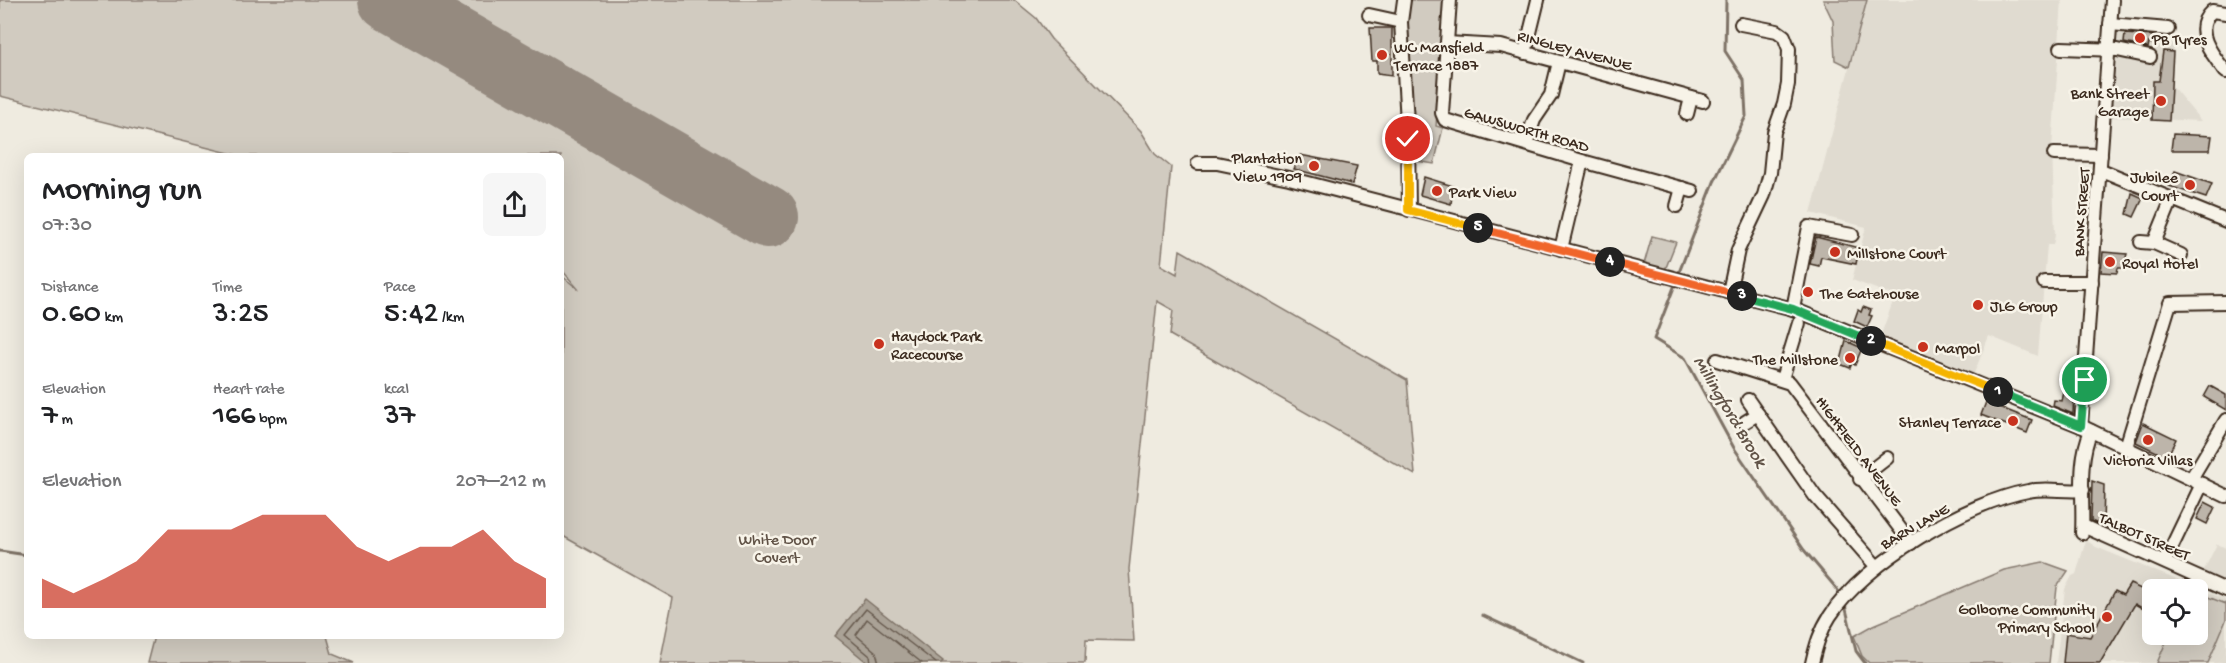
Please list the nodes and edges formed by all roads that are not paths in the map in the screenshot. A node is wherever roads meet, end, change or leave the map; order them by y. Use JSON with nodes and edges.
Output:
{"nodes":[{"id":1,"x":1404,"y":0,"type":"edge"},
{"id":2,"x":1450,"y":0,"type":"edge"},
{"id":3,"x":1538,"y":0,"type":"edge"},
{"id":4,"x":2112,"y":0,"type":"edge"},
{"id":5,"x":2226,"y":14,"type":"edge"},
{"id":6,"x":1369,"y":15,"type":"dead end"},
{"id":7,"x":1401,"y":22,"type":"junction"},
{"id":8,"x":2110,"y":24,"type":"junction"},
{"id":9,"x":1741,"y":25,"type":"dead end"},
{"id":10,"x":2168,"y":29,"type":"dead end"},
{"id":11,"x":1447,"y":43,"type":"junction"},
{"id":12,"x":2061,"y":48,"type":"dead end"},
{"id":13,"x":2108,"y":49,"type":"junction"},
{"id":14,"x":1525,"y":52,"type":"junction"},
{"id":15,"x":2150,"y":57,"type":"dead end"},
{"id":16,"x":1559,"y":62,"type":"junction"},
{"id":17,"x":2226,"y":72,"type":"edge"},
{"id":18,"x":1687,"y":114,"type":"dead end"},
{"id":19,"x":1526,"y":143,"type":"junction"},
{"id":20,"x":2054,"y":154,"type":"dead end"},
{"id":21,"x":2101,"y":154,"type":"junction"},
{"id":22,"x":1582,"y":161,"type":"junction"},
{"id":23,"x":1198,"y":163,"type":"dead end"},
{"id":24,"x":2101,"y":170,"type":"junction"},
{"id":25,"x":2172,"y":199,"type":"junction"},
{"id":26,"x":1677,"y":206,"type":"dead end"},
{"id":27,"x":1408,"y":210,"type":"junction"},
{"id":28,"x":2226,"y":221,"type":"edge"},
{"id":29,"x":1852,"y":235,"type":"dead end"},
{"id":30,"x":2141,"y":242,"type":"dead end"},
{"id":31,"x":2154,"y":243,"type":"junction"},
{"id":32,"x":1562,"y":249,"type":"junction"},
{"id":33,"x":2181,"y":255,"type":"dead end"},
{"id":34,"x":2044,"y":282,"type":"dead end"},
{"id":35,"x":2091,"y":282,"type":"junction"},
{"id":36,"x":1729,"y":292,"type":"junction"},
{"id":37,"x":2226,"y":302,"type":"edge"},
{"id":38,"x":1793,"y":309,"type":"junction"},
{"id":39,"x":1799,"y":323,"type":"dead end"},
{"id":40,"x":1717,"y":360,"type":"dead end"},
{"id":41,"x":1782,"y":379,"type":"junction"},
{"id":42,"x":1748,"y":400,"type":"dead end"},
{"id":43,"x":1758,"y":414,"type":"junction"},
{"id":44,"x":2226,"y":420,"type":"edge"},
{"id":45,"x":1745,"y":422,"type":"dead end"},
{"id":46,"x":2086,"y":428,"type":"junction"},
{"id":47,"x":2126,"y":447,"type":"junction"},
{"id":48,"x":1887,"y":458,"type":"dead end"},
{"id":49,"x":1860,"y":480,"type":"junction"},
{"id":50,"x":2197,"y":482,"type":"junction"},
{"id":51,"x":2083,"y":490,"type":"junction"},
{"id":52,"x":2226,"y":496,"type":"edge"},
{"id":53,"x":2083,"y":530,"type":"joint"},
{"id":54,"x":1911,"y":543,"type":"junction"},
{"id":55,"x":2165,"y":561,"type":"junction"},
{"id":56,"x":1877,"y":567,"type":"junction"},
{"id":57,"x":2226,"y":590,"type":"edge"},
{"id":58,"x":1812,"y":663,"type":"edge"}],
"edges":[{"from":1,"to":7,"type":"street"},
{"from":2,"to":11,"type":"street","name":"GAWSWORTH ROAD"},
{"from":3,"to":14,"type":"street"},
{"from":4,"to":8,"type":"street","name":"BANK STREET"},
{"from":5,"to":17,"type":"street"},
{"from":6,"to":7,"type":"street"},
{"from":7,"to":27,"type":"street"},
{"from":8,"to":10,"type":"street"},
{"from":8,"to":13,"type":"street","name":"BANK STREET"},
{"from":9,"to":36,"type":"street"},
{"from":11,"to":14,"type":"street","name":"RINGLEY AVENUE"},
{"from":11,"to":19,"type":"street","name":"GAWSWORTH ROAD"},
{"from":12,"to":13,"type":"street"},
{"from":13,"to":15,"type":"street"},
{"from":13,"to":21,"type":"street","name":"BANK STREET"},
{"from":14,"to":16,"type":"street","name":"RINGLEY AVENUE"},
{"from":16,"to":18,"type":"street","name":"RINGLEY AVENUE"},
{"from":16,"to":19,"type":"street"},
{"from":19,"to":22,"type":"street","name":"GAWSWORTH ROAD"},
{"from":20,"to":21,"type":"street"},
{"from":21,"to":24,"type":"street","name":"BANK STREET"},
{"from":22,"to":26,"type":"street","name":"GAWSWORTH ROAD"},
{"from":22,"to":32,"type":"street"},
{"from":23,"to":27,"type":"street"},
{"from":24,"to":25,"type":"street"},
{"from":24,"to":35,"type":"street","name":"BANK STREET"},
{"from":25,"to":28,"type":"street"},
{"from":25,"to":31,"type":"street"},
{"from":27,"to":32,"type":"street"},
{"from":29,"to":38,"type":"street"},
{"from":30,"to":31,"type":"street"},
{"from":31,"to":33,"type":"street"},
{"from":32,"to":36,"type":"street"},
{"from":34,"to":35,"type":"street"},
{"from":35,"to":46,"type":"street","name":"BANK STREET"},
{"from":36,"to":38,"type":"street"},
{"from":37,"to":47,"type":"street"},
{"from":38,"to":46,"type":"street"},
{"from":39,"to":41,"type":"street"},
{"from":40,"to":41,"type":"street"},
{"from":41,"to":49,"type":"street","name":"HIGHFIELD AVENUE"},
{"from":42,"to":43,"type":"street"},
{"from":43,"to":45,"type":"street"},
{"from":43,"to":56,"type":"street"},
{"from":44,"to":50,"type":"street"},
{"from":46,"to":47,"type":"street"},
{"from":46,"to":51,"type":"street","name":"BANK STREET"},
{"from":47,"to":50,"type":"street"},
{"from":48,"to":49,"type":"street"},
{"from":49,"to":54,"type":"street","name":"HIGHFIELD AVENUE"},
{"from":50,"to":52,"type":"street"},
{"from":50,"to":55,"type":"street"},
{"from":51,"to":53,"type":"street","name":"BANK STREET"},
{"from":51,"to":54,"type":"street","name":"BARN LANE"},
{"from":53,"to":55,"type":"street","name":"TALBOT STREET"},
{"from":54,"to":56,"type":"street","name":"BARN LANE"},
{"from":55,"to":57,"type":"street","name":"TALBOT STREET"},
{"from":56,"to":58,"type":"street","name":"BARN LANE"}]}
